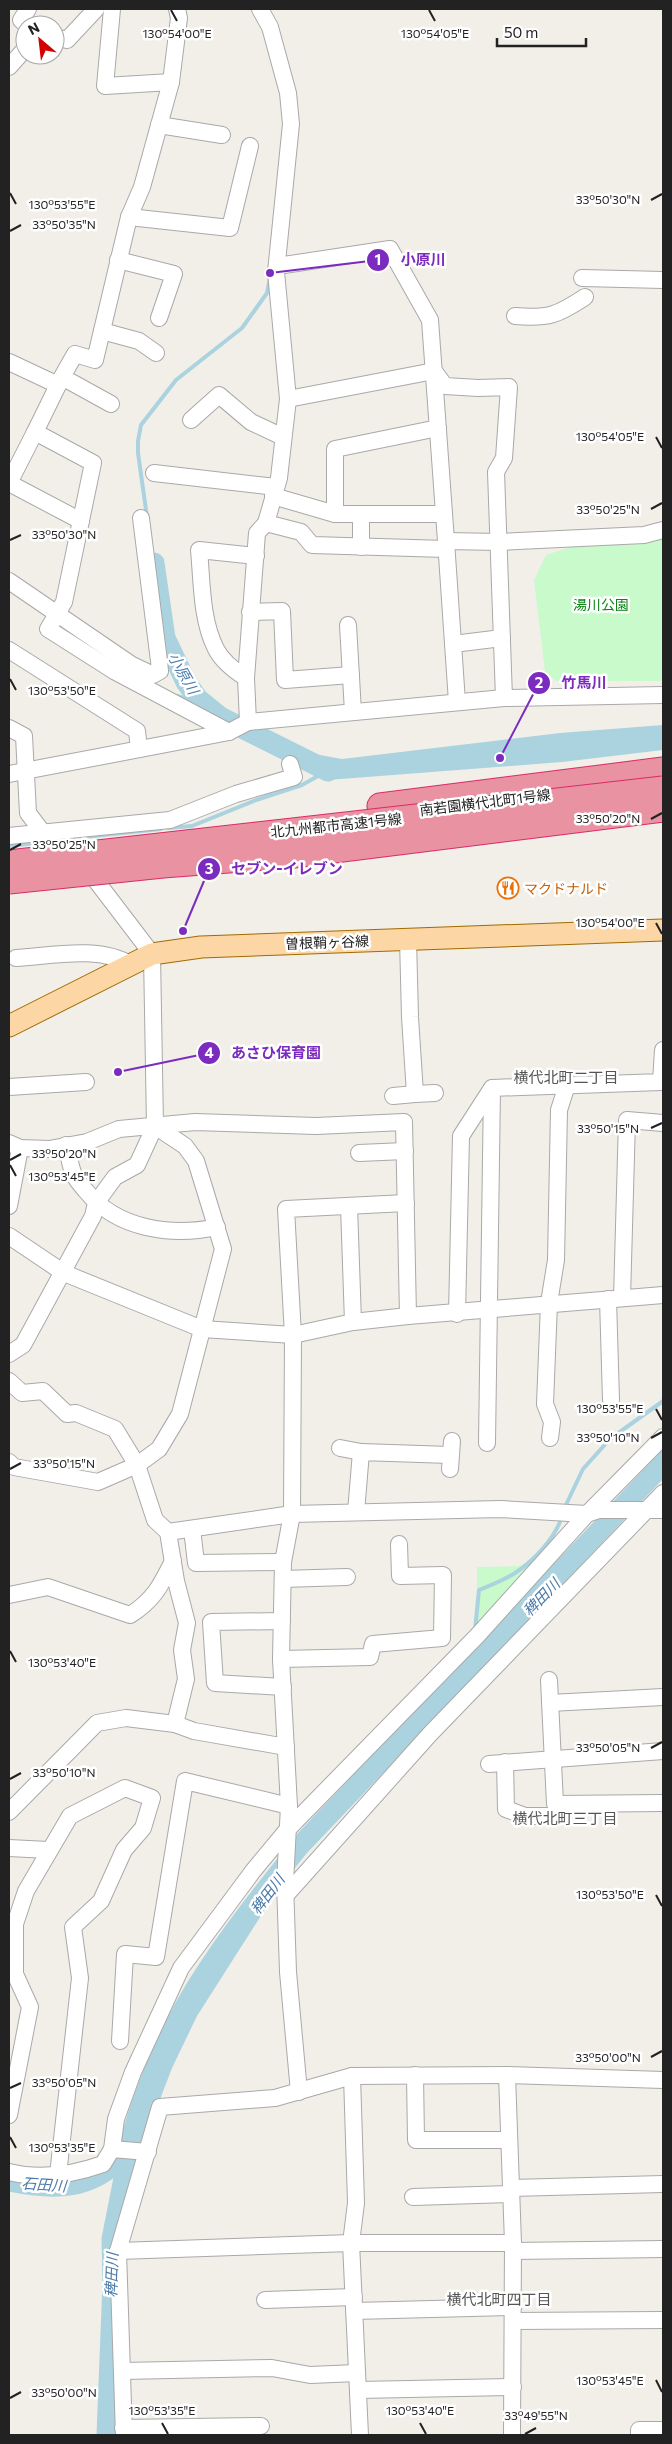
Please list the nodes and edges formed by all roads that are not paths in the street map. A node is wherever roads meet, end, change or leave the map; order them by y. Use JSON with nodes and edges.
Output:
{"nodes":[{"id":1,"x":96,"y":9,"type":"edge"},
{"id":2,"x":112,"y":9,"type":"edge"},
{"id":3,"x":177,"y":9,"type":"edge"},
{"id":4,"x":260,"y":9,"type":"edge"},
{"id":5,"x":65,"y":40,"type":"edge"},
{"id":6,"x":171,"y":82,"type":"junction"},
{"id":7,"x":160,"y":125,"type":"junction"},
{"id":8,"x":222,"y":135,"type":"dead end"},
{"id":9,"x":250,"y":146,"type":"dead end"},
{"id":10,"x":129,"y":217,"type":"junction"},
{"id":11,"x":118,"y":260,"type":"junction"},
{"id":12,"x":277,"y":266,"type":"junction"},
{"id":13,"x":582,"y":278,"type":"dead end"},
{"id":14,"x":663,"y":280,"type":"edge"},
{"id":15,"x":585,"y":297,"type":"dead end"},
{"id":16,"x":515,"y":316,"type":"dead end"},
{"id":17,"x":158,"y":318,"type":"dead end"},
{"id":18,"x":102,"y":330,"type":"junction"},
{"id":19,"x":156,"y":353,"type":"dead end"},
{"id":20,"x":9,"y":362,"type":"edge"},
{"id":21,"x":434,"y":371,"type":"junction"},
{"id":22,"x":60,"y":381,"type":"junction"},
{"id":23,"x":288,"y":399,"type":"junction"},
{"id":24,"x":111,"y":404,"type":"dead end"},
{"id":25,"x":191,"y":420,"type":"dead end"},
{"id":26,"x":438,"y":428,"type":"junction"},
{"id":27,"x":35,"y":432,"type":"junction"},
{"id":28,"x":283,"y":437,"type":"junction"},
{"id":29,"x":154,"y":473,"type":"dead end"},
{"id":30,"x":274,"y":491,"type":"junction"},
{"id":31,"x":335,"y":514,"type":"junction"},
{"id":32,"x":361,"y":514,"type":"junction"},
{"id":33,"x":444,"y":514,"type":"junction"},
{"id":34,"x":141,"y":518,"type":"dead end"},
{"id":35,"x":81,"y":521,"type":"junction"},
{"id":36,"x":266,"y":523,"type":"junction"},
{"id":37,"x":663,"y":530,"type":"edge"},
{"id":38,"x":500,"y":542,"type":"junction"},
{"id":39,"x":446,"y":545,"type":"junction"},
{"id":40,"x":361,"y":547,"type":"junction"},
{"id":41,"x":256,"y":556,"type":"junction"},
{"id":42,"x":9,"y":581,"type":"edge"},
{"id":43,"x":250,"y":612,"type":"junction"},
{"id":44,"x":56,"y":614,"type":"junction"},
{"id":45,"x":348,"y":625,"type":"dead end"},
{"id":46,"x":502,"y":638,"type":"junction"},
{"id":47,"x":453,"y":644,"type":"junction"},
{"id":48,"x":9,"y":650,"type":"edge"},
{"id":49,"x":119,"y":665,"type":"junction"},
{"id":50,"x":351,"y":675,"type":"junction"},
{"id":51,"x":246,"y":678,"type":"junction"},
{"id":52,"x":663,"y":696,"type":"edge"},
{"id":53,"x":504,"y":698,"type":"junction"},
{"id":54,"x":457,"y":702,"type":"junction"},
{"id":55,"x":353,"y":712,"type":"junction"},
{"id":56,"x":248,"y":722,"type":"junction"},
{"id":57,"x":9,"y":728,"type":"edge"},
{"id":58,"x":228,"y":732,"type":"junction"},
{"id":59,"x":138,"y":749,"type":"junction"},
{"id":60,"x":290,"y":764,"type":"dead end"},
{"id":61,"x":27,"y":770,"type":"junction"},
{"id":62,"x":663,"y":770,"type":"edge"},
{"id":63,"x":9,"y":774,"type":"edge"},
{"id":64,"x":663,"y":781,"type":"edge"},
{"id":65,"x":663,"y":789,"type":"edge"},
{"id":66,"x":663,"y":800,"type":"edge"},
{"id":67,"x":663,"y":809,"type":"edge"},
{"id":68,"x":663,"y":817,"type":"edge"},
{"id":69,"x":42,"y":832,"type":"junction"},
{"id":70,"x":9,"y":836,"type":"edge"},
{"id":71,"x":190,"y":841,"type":"junction"},
{"id":72,"x":59,"y":854,"type":"junction"},
{"id":73,"x":9,"y":861,"type":"edge"},
{"id":74,"x":163,"y":865,"type":"junction"},
{"id":75,"x":94,"y":878,"type":"junction"},
{"id":76,"x":9,"y":881,"type":"edge"},
{"id":77,"x":9,"y":886,"type":"edge"},
{"id":78,"x":663,"y":930,"type":"edge"},
{"id":79,"x":408,"y":939,"type":"junction"},
{"id":80,"x":152,"y":954,"type":"junction"},
{"id":81,"x":16,"y":958,"type":"dead end"},
{"id":82,"x":130,"y":965,"type":"junction"},
{"id":83,"x":9,"y":1026,"type":"edge"},
{"id":84,"x":663,"y":1050,"type":"edge"},
{"id":85,"x":663,"y":1067,"type":"edge"},
{"id":86,"x":86,"y":1082,"type":"dead end"},
{"id":87,"x":567,"y":1085,"type":"junction"},
{"id":88,"x":9,"y":1087,"type":"edge"},
{"id":89,"x":492,"y":1088,"type":"junction"},
{"id":90,"x":435,"y":1093,"type":"dead end"},
{"id":91,"x":415,"y":1094,"type":"junction"},
{"id":92,"x":393,"y":1096,"type":"dead end"},
{"id":93,"x":663,"y":1123,"type":"edge"},
{"id":94,"x":155,"y":1126,"type":"junction"},
{"id":95,"x":66,"y":1145,"type":"junction"},
{"id":96,"x":14,"y":1146,"type":"edge"},
{"id":97,"x":405,"y":1151,"type":"junction"},
{"id":98,"x":359,"y":1153,"type":"dead end"},
{"id":99,"x":96,"y":1203,"type":"junction"},
{"id":100,"x":406,"y":1203,"type":"junction"},
{"id":101,"x":9,"y":1206,"type":"edge"},
{"id":102,"x":349,"y":1206,"type":"junction"},
{"id":103,"x":217,"y":1228,"type":"junction"},
{"id":104,"x":9,"y":1236,"type":"edge"},
{"id":105,"x":64,"y":1273,"type":"junction"},
{"id":106,"x":663,"y":1295,"type":"edge"},
{"id":107,"x":615,"y":1299,"type":"junction"},
{"id":108,"x":549,"y":1304,"type":"junction"},
{"id":109,"x":488,"y":1308,"type":"junction"},
{"id":110,"x":457,"y":1314,"type":"junction"},
{"id":111,"x":408,"y":1316,"type":"junction"},
{"id":112,"x":354,"y":1322,"type":"junction"},
{"id":113,"x":202,"y":1329,"type":"junction"},
{"id":114,"x":293,"y":1335,"type":"junction"},
{"id":115,"x":9,"y":1354,"type":"edge"},
{"id":116,"x":9,"y":1381,"type":"edge"},
{"id":117,"x":611,"y":1400,"type":"dead end"},
{"id":118,"x":663,"y":1437,"type":"edge"},
{"id":119,"x":550,"y":1438,"type":"dead end"},
{"id":120,"x":487,"y":1443,"type":"dead end"},
{"id":121,"x":340,"y":1448,"type":"dead end"},
{"id":122,"x":362,"y":1452,"type":"junction"},
{"id":123,"x":451,"y":1455,"type":"dead end"},
{"id":124,"x":9,"y":1462,"type":"edge"},
{"id":125,"x":137,"y":1466,"type":"junction"},
{"id":126,"x":663,"y":1492,"type":"edge"},
{"id":127,"x":651,"y":1510,"type":"edge"},
{"id":128,"x":356,"y":1512,"type":"junction"},
{"id":129,"x":593,"y":1512,"type":"junction"},
{"id":130,"x":292,"y":1514,"type":"junction"},
{"id":131,"x":192,"y":1529,"type":"junction"},
{"id":132,"x":168,"y":1532,"type":"junction"},
{"id":133,"x":399,"y":1544,"type":"dead end"},
{"id":134,"x":173,"y":1561,"type":"junction"},
{"id":135,"x":283,"y":1562,"type":"junction"},
{"id":136,"x":347,"y":1577,"type":"dead end"},
{"id":137,"x":283,"y":1579,"type":"junction"},
{"id":138,"x":9,"y":1595,"type":"edge"},
{"id":139,"x":282,"y":1621,"type":"junction"},
{"id":140,"x":281,"y":1658,"type":"junction"},
{"id":141,"x":549,"y":1680,"type":"dead end"},
{"id":142,"x":283,"y":1687,"type":"junction"},
{"id":143,"x":663,"y":1697,"type":"edge"},
{"id":144,"x":550,"y":1703,"type":"junction"},
{"id":145,"x":175,"y":1724,"type":"junction"},
{"id":146,"x":286,"y":1748,"type":"junction"},
{"id":147,"x":663,"y":1751,"type":"edge"},
{"id":148,"x":553,"y":1757,"type":"junction"},
{"id":149,"x":663,"y":1803,"type":"edge"},
{"id":150,"x":289,"y":1806,"type":"junction"},
{"id":151,"x":9,"y":1812,"type":"edge"},
{"id":152,"x":552,"y":1816,"type":"dead end"},
{"id":153,"x":287,"y":1833,"type":"junction"},
{"id":154,"x":9,"y":1848,"type":"edge"},
{"id":155,"x":48,"y":1850,"type":"junction"},
{"id":156,"x":285,"y":1889,"type":"junction"},
{"id":157,"x":15,"y":1908,"type":"edge"},
{"id":158,"x":12,"y":1973,"type":"edge"},
{"id":159,"x":120,"y":2041,"type":"dead end"},
{"id":160,"x":352,"y":2076,"type":"junction"},
{"id":161,"x":415,"y":2076,"type":"junction"},
{"id":162,"x":508,"y":2076,"type":"junction"},
{"id":163,"x":663,"y":2080,"type":"edge"},
{"id":164,"x":299,"y":2092,"type":"junction"},
{"id":165,"x":9,"y":2115,"type":"edge"},
{"id":166,"x":510,"y":2140,"type":"junction"},
{"id":167,"x":112,"y":2149,"type":"junction"},
{"id":168,"x":148,"y":2152,"type":"junction"},
{"id":169,"x":9,"y":2172,"type":"edge"},
{"id":170,"x":58,"y":2175,"type":"junction"},
{"id":171,"x":663,"y":2184,"type":"edge"},
{"id":172,"x":511,"y":2191,"type":"junction"},
{"id":173,"x":413,"y":2196,"type":"dead end"},
{"id":174,"x":351,"y":2243,"type":"junction"},
{"id":175,"x":513,"y":2247,"type":"junction"},
{"id":176,"x":663,"y":2249,"type":"edge"},
{"id":177,"x":118,"y":2251,"type":"junction"},
{"id":178,"x":265,"y":2300,"type":"dead end"},
{"id":179,"x":354,"y":2304,"type":"junction"},
{"id":180,"x":513,"y":2314,"type":"junction"},
{"id":181,"x":663,"y":2320,"type":"edge"},
{"id":182,"x":122,"y":2371,"type":"junction"},
{"id":183,"x":357,"y":2373,"type":"junction"},
{"id":184,"x":513,"y":2386,"type":"junction"},
{"id":185,"x":358,"y":2390,"type":"junction"},
{"id":186,"x":261,"y":2426,"type":"dead end"},
{"id":187,"x":663,"y":2430,"type":"edge"},
{"id":188,"x":124,"y":2431,"type":"edge"},
{"id":189,"x":360,"y":2435,"type":"edge"},
{"id":190,"x":512,"y":2435,"type":"edge"},
{"id":191,"x":639,"y":2435,"type":"edge"}],
"edges":[{"from":1,"to":5,"type":"street"},
{"from":2,"to":6,"type":"street"},
{"from":3,"to":6,"type":"street"},
{"from":4,"to":12,"type":"street"},
{"from":6,"to":7,"type":"street"},
{"from":7,"to":8,"type":"street"},
{"from":7,"to":10,"type":"street"},
{"from":9,"to":10,"type":"street"},
{"from":10,"to":11,"type":"street"},
{"from":11,"to":17,"type":"street"},
{"from":11,"to":18,"type":"street"},
{"from":12,"to":21,"type":"street"},
{"from":12,"to":23,"type":"street"},
{"from":13,"to":14,"type":"street"},
{"from":15,"to":16,"type":"street"},
{"from":18,"to":19,"type":"street"},
{"from":18,"to":22,"type":"street"},
{"from":20,"to":22,"type":"street"},
{"from":21,"to":23,"type":"street"},
{"from":21,"to":26,"type":"street"},
{"from":21,"to":38,"type":"street"},
{"from":22,"to":24,"type":"street"},
{"from":22,"to":27,"type":"street"},
{"from":23,"to":28,"type":"street"},
{"from":25,"to":28,"type":"street"},
{"from":26,"to":31,"type":"street"},
{"from":26,"to":33,"type":"street"},
{"from":27,"to":35,"type":"street"},
{"from":27,"to":35,"type":"street"},
{"from":28,"to":30,"type":"street"},
{"from":29,"to":30,"type":"street"},
{"from":30,"to":31,"type":"street"},
{"from":30,"to":36,"type":"street"},
{"from":31,"to":32,"type":"street"},
{"from":32,"to":33,"type":"street"},
{"from":32,"to":40,"type":"street"},
{"from":33,"to":39,"type":"street"},
{"from":34,"to":49,"type":"street"},
{"from":35,"to":44,"type":"street"},
{"from":36,"to":40,"type":"street"},
{"from":36,"to":41,"type":"street"},
{"from":37,"to":38,"type":"street"},
{"from":38,"to":39,"type":"street"},
{"from":38,"to":46,"type":"street"},
{"from":39,"to":40,"type":"street"},
{"from":39,"to":47,"type":"street"},
{"from":41,"to":43,"type":"street"},
{"from":41,"to":51,"type":"street"},
{"from":42,"to":44,"type":"street"},
{"from":43,"to":50,"type":"street"},
{"from":43,"to":51,"type":"street"},
{"from":44,"to":49,"type":"street"},
{"from":45,"to":50,"type":"street"},
{"from":46,"to":47,"type":"street"},
{"from":46,"to":53,"type":"street"},
{"from":47,"to":54,"type":"street"},
{"from":48,"to":59,"type":"street"},
{"from":49,"to":58,"type":"street"},
{"from":50,"to":55,"type":"street"},
{"from":51,"to":56,"type":"street"},
{"from":52,"to":53,"type":"street"},
{"from":53,"to":54,"type":"street"},
{"from":54,"to":55,"type":"street"},
{"from":55,"to":56,"type":"street"},
{"from":56,"to":58,"type":"street"},
{"from":57,"to":61,"type":"street"},
{"from":58,"to":59,"type":"street"},
{"from":59,"to":61,"type":"street"},
{"from":60,"to":69,"type":"street"},
{"from":61,"to":63,"type":"street"},
{"from":61,"to":69,"type":"street"},
{"from":62,"to":71,"type":"highway","bridge":true},
{"from":64,"to":72,"type":"street","name":"南若園横代北町1号線"},
{"from":65,"to":71,"type":"highway","name":"北九州都市高速1号線","bridge":true},
{"from":66,"to":74,"type":"highway","bridge":true},
{"from":67,"to":74,"type":"highway","name":"北九州都市高速1号線","bridge":true},
{"from":68,"to":75,"type":"street"},
{"from":69,"to":70,"type":"street"},
{"from":69,"to":72,"type":"street"},
{"from":71,"to":73,"type":"highway","name":"北九州都市高速1号線","bridge":true},
{"from":72,"to":73,"type":"street","name":"南若園横代北町1号線"},
{"from":72,"to":75,"type":"street"},
{"from":74,"to":76,"type":"highway","name":"北九州都市高速1号線","bridge":true},
{"from":75,"to":77,"type":"street"},
{"from":75,"to":80,"type":"street"},
{"from":78,"to":79,"type":"main road","name":"曽根鞘ヶ谷線"},
{"from":79,"to":80,"type":"main road","name":"曽根鞘ヶ谷線"},
{"from":79,"to":91,"type":"street"},
{"from":80,"to":82,"type":"main road","name":"曽根鞘ヶ谷線"},
{"from":80,"to":94,"type":"street"},
{"from":81,"to":82,"type":"street"},
{"from":82,"to":83,"type":"main road","name":"曽根鞘ヶ谷線"},
{"from":84,"to":85,"type":"street"},
{"from":85,"to":87,"type":"street"},
{"from":86,"to":88,"type":"street"},
{"from":87,"to":89,"type":"street"},
{"from":87,"to":108,"type":"street"},
{"from":89,"to":109,"type":"street"},
{"from":89,"to":110,"type":"street"},
{"from":90,"to":91,"type":"street"},
{"from":91,"to":92,"type":"street"},
{"from":93,"to":107,"type":"street"},
{"from":94,"to":95,"type":"street"},
{"from":94,"to":97,"type":"street"},
{"from":94,"to":99,"type":"street"},
{"from":94,"to":103,"type":"street"},
{"from":95,"to":96,"type":"street"},
{"from":95,"to":99,"type":"street"},
{"from":96,"to":101,"type":"street"},
{"from":97,"to":98,"type":"street"},
{"from":97,"to":100,"type":"street"},
{"from":99,"to":103,"type":"street"},
{"from":99,"to":105,"type":"street"},
{"from":100,"to":102,"type":"street"},
{"from":100,"to":111,"type":"street"},
{"from":102,"to":112,"type":"street"},
{"from":102,"to":114,"type":"street"},
{"from":103,"to":113,"type":"street"},
{"from":104,"to":105,"type":"street"},
{"from":105,"to":113,"type":"street"},
{"from":105,"to":115,"type":"street"},
{"from":106,"to":107,"type":"street"},
{"from":107,"to":108,"type":"street"},
{"from":107,"to":117,"type":"street"},
{"from":108,"to":109,"type":"street"},
{"from":108,"to":119,"type":"street"},
{"from":109,"to":110,"type":"street"},
{"from":109,"to":120,"type":"street"},
{"from":110,"to":111,"type":"street"},
{"from":111,"to":112,"type":"street"},
{"from":112,"to":114,"type":"street"},
{"from":113,"to":114,"type":"street"},
{"from":113,"to":125,"type":"street"},
{"from":114,"to":130,"type":"street"},
{"from":116,"to":125,"type":"street"},
{"from":118,"to":129,"type":"street"},
{"from":121,"to":122,"type":"street"},
{"from":122,"to":123,"type":"street"},
{"from":122,"to":128,"type":"street"},
{"from":124,"to":125,"type":"street"},
{"from":125,"to":132,"type":"street"},
{"from":126,"to":127,"type":"street"},
{"from":127,"to":129,"type":"street"},
{"from":127,"to":156,"type":"street"},
{"from":128,"to":129,"type":"street"},
{"from":128,"to":130,"type":"street"},
{"from":129,"to":153,"type":"street"},
{"from":130,"to":131,"type":"street"},
{"from":130,"to":135,"type":"street"},
{"from":131,"to":132,"type":"street"},
{"from":131,"to":135,"type":"street"},
{"from":132,"to":134,"type":"street"},
{"from":133,"to":140,"type":"street"},
{"from":134,"to":138,"type":"street"},
{"from":134,"to":145,"type":"street"},
{"from":135,"to":137,"type":"street"},
{"from":136,"to":137,"type":"street"},
{"from":137,"to":139,"type":"street"},
{"from":139,"to":140,"type":"street"},
{"from":139,"to":142,"type":"street"},
{"from":140,"to":142,"type":"street"},
{"from":141,"to":144,"type":"street"},
{"from":142,"to":146,"type":"street"},
{"from":143,"to":144,"type":"street"},
{"from":144,"to":148,"type":"street"},
{"from":145,"to":146,"type":"street"},
{"from":145,"to":151,"type":"street"},
{"from":146,"to":150,"type":"street"},
{"from":147,"to":148,"type":"street"},
{"from":148,"to":149,"type":"street"},
{"from":148,"to":152,"type":"street"},
{"from":150,"to":153,"type":"street"},
{"from":150,"to":159,"type":"street"},
{"from":153,"to":156,"type":"street"},
{"from":153,"to":167,"type":"street"},
{"from":154,"to":155,"type":"street"},
{"from":155,"to":157,"type":"street"},
{"from":155,"to":170,"type":"street"},
{"from":156,"to":164,"type":"street"},
{"from":157,"to":158,"type":"street"},
{"from":158,"to":165,"type":"street"},
{"from":160,"to":161,"type":"street"},
{"from":160,"to":164,"type":"street"},
{"from":160,"to":174,"type":"street"},
{"from":161,"to":162,"type":"street"},
{"from":161,"to":166,"type":"street"},
{"from":162,"to":163,"type":"street"},
{"from":162,"to":166,"type":"street"},
{"from":164,"to":168,"type":"street"},
{"from":166,"to":172,"type":"street"},
{"from":167,"to":168,"type":"street"},
{"from":167,"to":170,"type":"street"},
{"from":168,"to":177,"type":"street"},
{"from":169,"to":170,"type":"street"},
{"from":171,"to":172,"type":"street"},
{"from":172,"to":173,"type":"street"},
{"from":172,"to":175,"type":"street"},
{"from":174,"to":175,"type":"street"},
{"from":174,"to":177,"type":"street"},
{"from":174,"to":179,"type":"street"},
{"from":175,"to":176,"type":"street"},
{"from":175,"to":180,"type":"street"},
{"from":177,"to":182,"type":"street"},
{"from":178,"to":179,"type":"street"},
{"from":179,"to":180,"type":"street"},
{"from":179,"to":183,"type":"street"},
{"from":180,"to":181,"type":"street"},
{"from":180,"to":184,"type":"street"},
{"from":182,"to":183,"type":"street"},
{"from":182,"to":188,"type":"street"},
{"from":183,"to":185,"type":"street"},
{"from":184,"to":185,"type":"street"},
{"from":184,"to":190,"type":"street"},
{"from":185,"to":189,"type":"street"},
{"from":186,"to":188,"type":"street"},
{"from":187,"to":191,"type":"street"}]}
